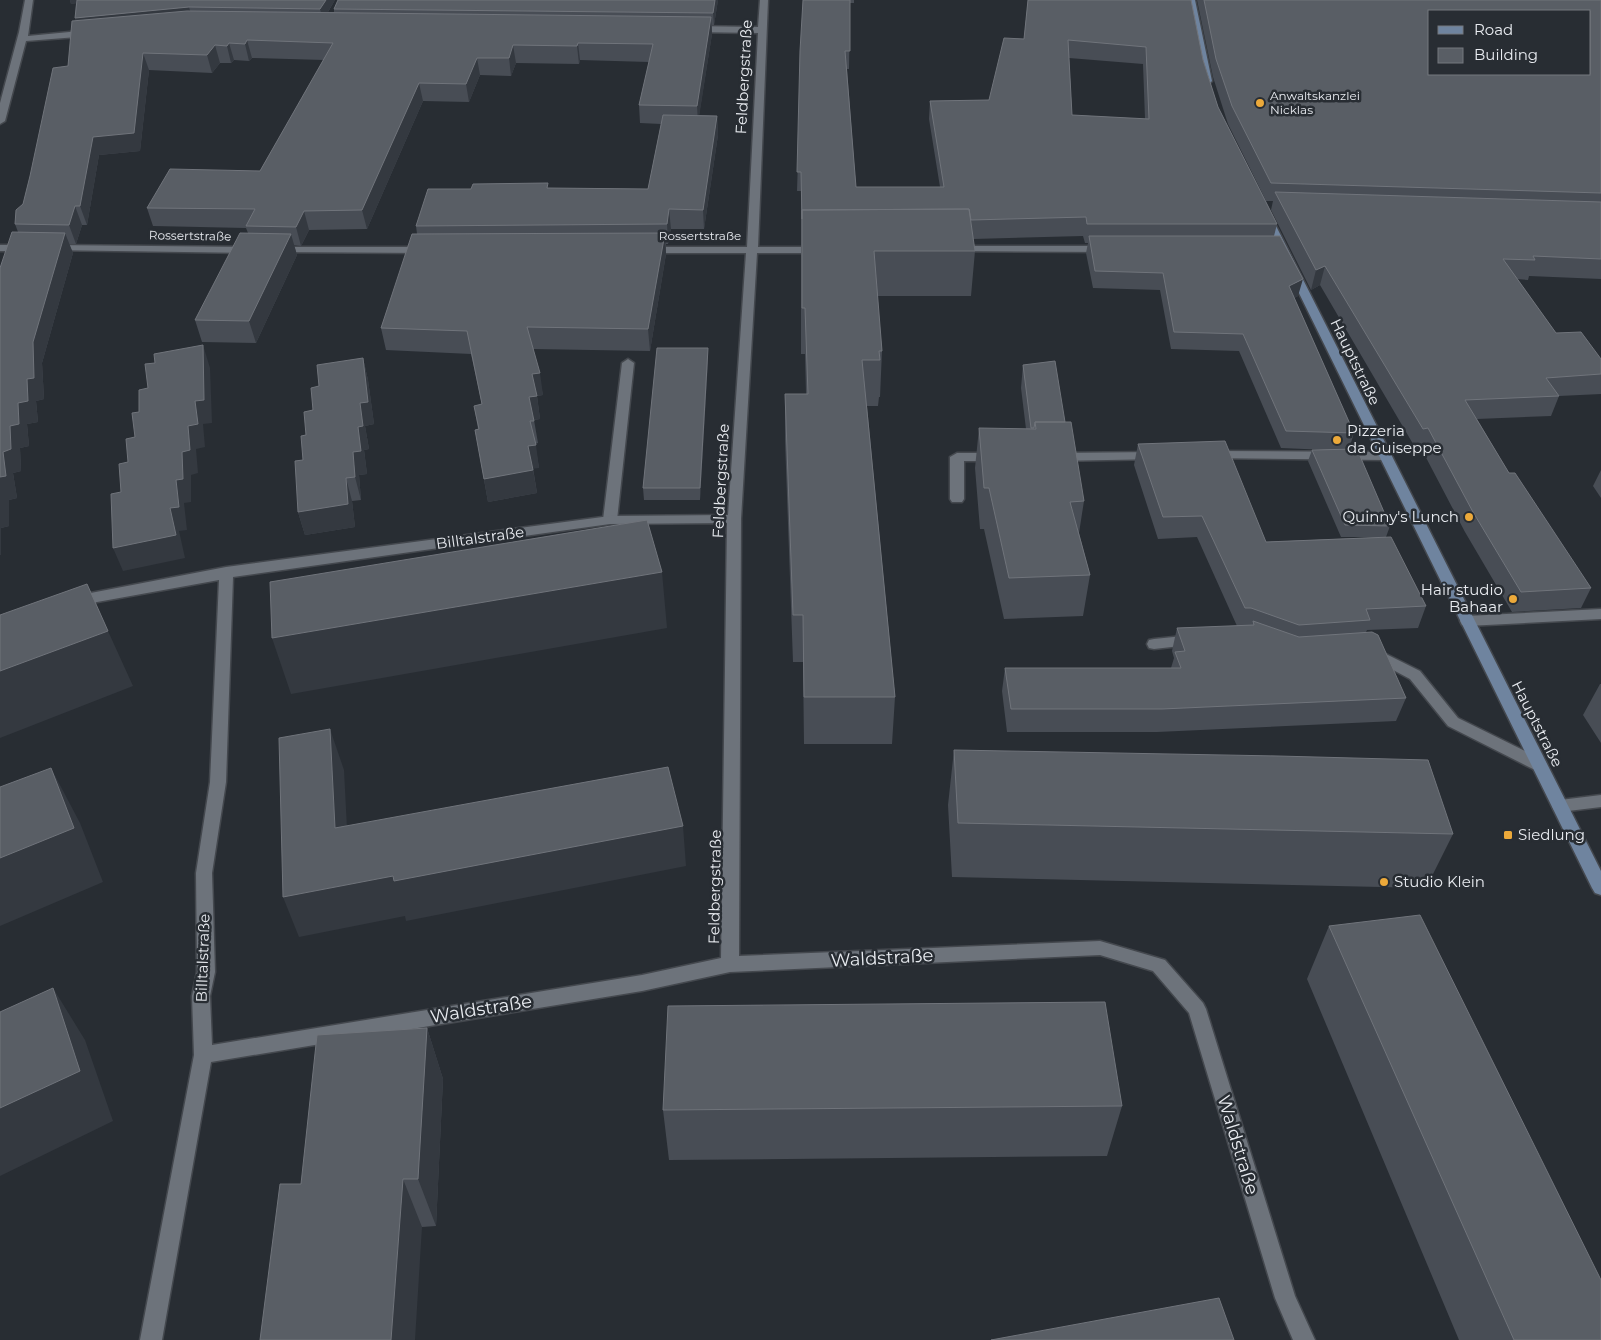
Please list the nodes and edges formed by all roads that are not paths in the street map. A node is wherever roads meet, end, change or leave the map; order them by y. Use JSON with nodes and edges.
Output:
{"nodes":[{"id":1,"x":29,"y":0,"type":"edge"},
{"id":2,"x":764,"y":0,"type":"edge"},
{"id":3,"x":1191,"y":0,"type":"edge"},
{"id":4,"x":684,"y":29,"type":"edge"},
{"id":5,"x":763,"y":30,"type":"junction"},
{"id":6,"x":98,"y":32,"type":"edge"},
{"id":7,"x":22,"y":39,"type":"junction"},
{"id":8,"x":1211,"y":93,"type":"edge"},
{"id":9,"x":0,"y":122,"type":"edge"},
{"id":10,"x":1267,"y":206,"type":"edge"},
{"id":11,"x":0,"y":248,"type":"edge"},
{"id":12,"x":939,"y":249,"type":"edge"},
{"id":13,"x":1117,"y":249,"type":"edge"},
{"id":14,"x":436,"y":250,"type":"edge"},
{"id":15,"x":632,"y":250,"type":"edge"},
{"id":16,"x":752,"y":250,"type":"junction"},
{"id":17,"x":830,"y":250,"type":"edge"},
{"id":18,"x":628,"y":363,"type":"dead end"},
{"id":19,"x":1164,"y":456,"type":"edge"},
{"id":20,"x":1194,"y":456,"type":"edge"},
{"id":21,"x":1384,"y":456,"type":"junction"},
{"id":22,"x":1006,"y":457,"type":"edge"},
{"id":23,"x":1046,"y":457,"type":"edge"},
{"id":24,"x":956,"y":500,"type":"dead end"},
{"id":25,"x":734,"y":519,"type":"junction"},
{"id":26,"x":610,"y":520,"type":"junction"},
{"id":27,"x":226,"y":572,"type":"junction"},
{"id":28,"x":63,"y":604,"type":"edge"},
{"id":29,"x":1601,"y":614,"type":"edge"},
{"id":30,"x":1467,"y":621,"type":"junction"},
{"id":31,"x":1208,"y":639,"type":"edge"},
{"id":32,"x":1154,"y":644,"type":"dead end"},
{"id":33,"x":1356,"y":649,"type":"edge"},
{"id":34,"x":1539,"y":765,"type":"junction"},
{"id":35,"x":1601,"y":801,"type":"edge"},
{"id":36,"x":1560,"y":806,"type":"junction"},
{"id":37,"x":1601,"y":888,"type":"edge"},
{"id":38,"x":730,"y":964,"type":"junction"},
{"id":39,"x":204,"y":1055,"type":"junction"},
{"id":40,"x":151,"y":1340,"type":"edge"},
{"id":41,"x":1304,"y":1340,"type":"edge"}],
"edges":[{"from":1,"to":7,"type":"street"},
{"from":2,"to":5,"type":"street","name":"Feldbergstraße"},
{"from":3,"to":8,"type":"street"},
{"from":4,"to":5,"type":"street"},
{"from":5,"to":16,"type":"street","name":"Feldbergstraße"},
{"from":6,"to":7,"type":"street"},
{"from":7,"to":9,"type":"street"},
{"from":10,"to":21,"type":"street","name":"Hauptstraße"},
{"from":11,"to":14,"type":"street","name":"Rossertstraße"},
{"from":12,"to":13,"type":"street"},
{"from":15,"to":16,"type":"street","name":"Rossertstraße"},
{"from":16,"to":17,"type":"street","name":"Rossertstraße"},
{"from":16,"to":25,"type":"street","name":"Feldbergstraße"},
{"from":18,"to":26,"type":"street"},
{"from":19,"to":23,"type":"street"},
{"from":20,"to":21,"type":"street"},
{"from":21,"to":30,"type":"street","name":"Hauptstraße"},
{"from":22,"to":24,"type":"street"},
{"from":25,"to":26,"type":"street","name":"Billtalstraße"},
{"from":25,"to":38,"type":"street","name":"Feldbergstraße"},
{"from":26,"to":27,"type":"street","name":"Billtalstraße"},
{"from":27,"to":28,"type":"street","name":"Billtalstraße"},
{"from":27,"to":39,"type":"street","name":"Billtalstraße"},
{"from":29,"to":30,"type":"street"},
{"from":30,"to":34,"type":"street","name":"Hauptstraße"},
{"from":31,"to":32,"type":"street"},
{"from":33,"to":34,"type":"street"},
{"from":34,"to":36,"type":"street","name":"Hauptstraße"},
{"from":35,"to":36,"type":"street"},
{"from":36,"to":37,"type":"street","name":"Hauptstraße"},
{"from":38,"to":39,"type":"street","name":"Waldstraße"},
{"from":38,"to":41,"type":"street","name":"Waldstraße"},
{"from":39,"to":40,"type":"street","name":"Billtalstraße"}]}
